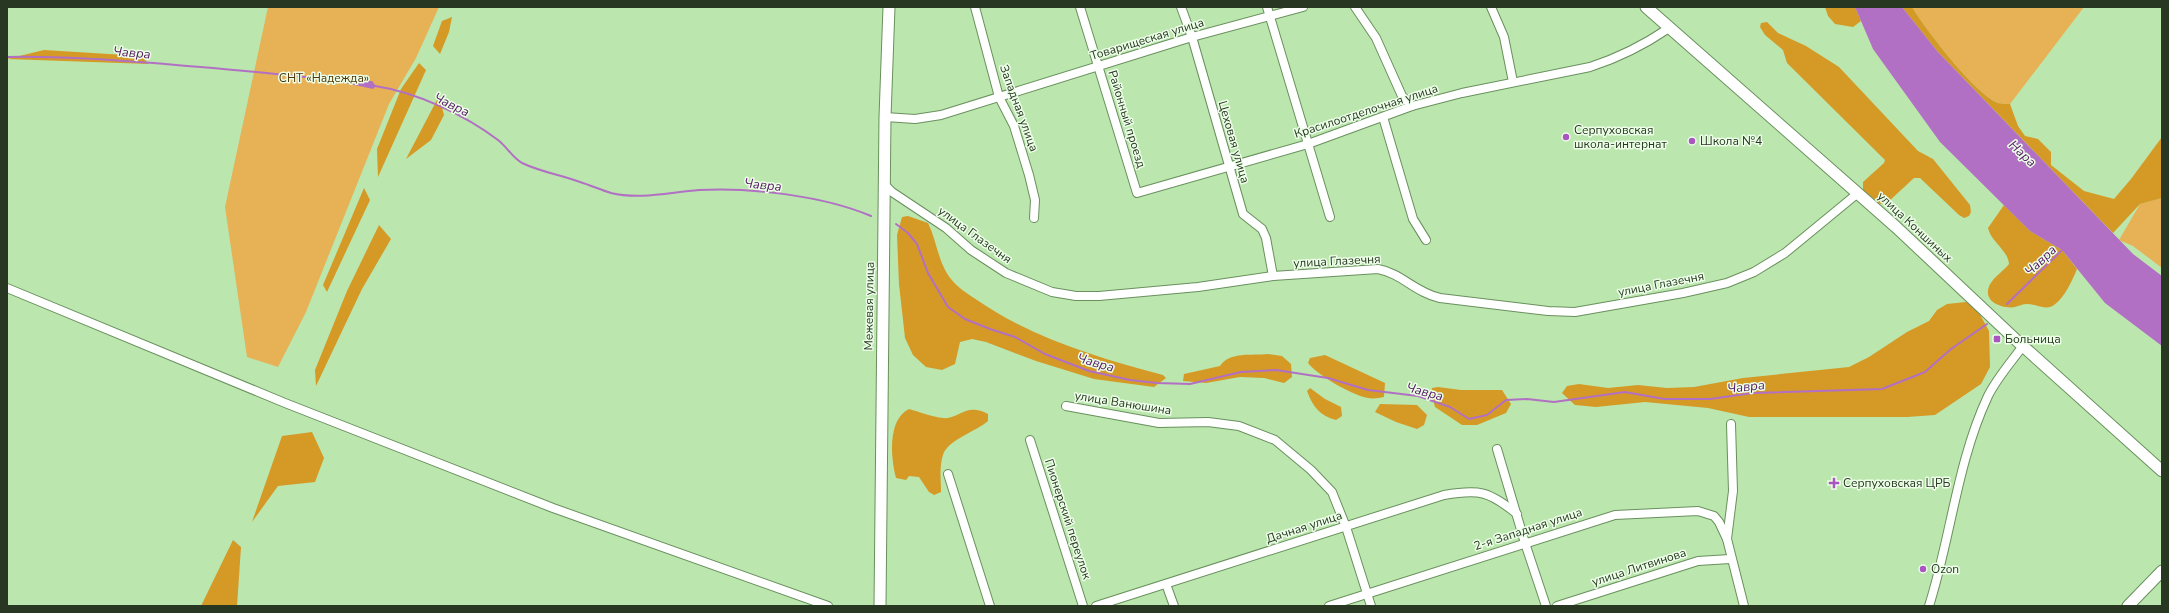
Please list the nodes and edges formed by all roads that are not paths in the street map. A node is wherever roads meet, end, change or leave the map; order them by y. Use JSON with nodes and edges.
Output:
{"nodes":[{"id":1,"x":889,"y":7,"type":"edge"},
{"id":2,"x":975,"y":7,"type":"edge"},
{"id":3,"x":1080,"y":7,"type":"edge"},
{"id":4,"x":1181,"y":7,"type":"edge"},
{"id":5,"x":1268,"y":7,"type":"edge"},
{"id":6,"x":1303,"y":7,"type":"edge"},
{"id":7,"x":1355,"y":7,"type":"edge"},
{"id":8,"x":1491,"y":7,"type":"edge"},
{"id":9,"x":1646,"y":7,"type":"edge"},
{"id":10,"x":1270,"y":15,"type":"junction"},
{"id":11,"x":1669,"y":28,"type":"junction"},
{"id":12,"x":1192,"y":37,"type":"junction"},
{"id":13,"x":1098,"y":66,"type":"junction"},
{"id":14,"x":1513,"y":82,"type":"junction"},
{"id":15,"x":1000,"y":97,"type":"junction"},
{"id":16,"x":1412,"y":106,"type":"junction"},
{"id":17,"x":885,"y":117,"type":"junction"},
{"id":18,"x":1383,"y":117,"type":"junction"},
{"id":19,"x":1308,"y":144,"type":"junction"},
{"id":20,"x":1228,"y":167,"type":"junction"},
{"id":21,"x":884,"y":184,"type":"junction"},
{"id":22,"x":1137,"y":192,"type":"joint"},
{"id":23,"x":1858,"y":193,"type":"junction"},
{"id":24,"x":1330,"y":217,"type":"dead end"},
{"id":25,"x":1034,"y":218,"type":"dead end"},
{"id":26,"x":1426,"y":240,"type":"dead end"},
{"id":27,"x":1274,"y":276,"type":"junction"},
{"id":28,"x":7,"y":288,"type":"edge"},
{"id":29,"x":2023,"y":346,"type":"junction"},
{"id":30,"x":1066,"y":406,"type":"dead end"},
{"id":31,"x":1731,"y":424,"type":"dead end"},
{"id":32,"x":1030,"y":440,"type":"dead end"},
{"id":33,"x":1497,"y":449,"type":"dead end"},
{"id":34,"x":2162,"y":471,"type":"edge"},
{"id":35,"x":948,"y":474,"type":"dead end"},
{"id":36,"x":1517,"y":514,"type":"junction"},
{"id":37,"x":1346,"y":527,"type":"junction"},
{"id":38,"x":1727,"y":539,"type":"junction"},
{"id":39,"x":1525,"y":543,"type":"junction"},
{"id":40,"x":1730,"y":559,"type":"junction"},
{"id":41,"x":2162,"y":571,"type":"edge"},
{"id":42,"x":1166,"y":584,"type":"junction"},
{"id":43,"x":1368,"y":594,"type":"junction"},
{"id":44,"x":828,"y":606,"type":"edge"},
{"id":45,"x":880,"y":606,"type":"edge"},
{"id":46,"x":990,"y":606,"type":"edge"},
{"id":47,"x":1084,"y":606,"type":"edge"},
{"id":48,"x":1096,"y":606,"type":"edge"},
{"id":49,"x":1174,"y":606,"type":"edge"},
{"id":50,"x":1329,"y":606,"type":"edge"},
{"id":51,"x":1371,"y":606,"type":"edge"},
{"id":52,"x":1546,"y":606,"type":"edge"},
{"id":53,"x":1556,"y":606,"type":"edge"},
{"id":54,"x":1744,"y":606,"type":"edge"},
{"id":55,"x":1929,"y":606,"type":"edge"},
{"id":56,"x":2128,"y":606,"type":"edge"}],
"edges":[{"from":1,"to":17,"type":"main road","name":"Межевая улица"},
{"from":2,"to":15,"type":"street","name":"Западная улица"},
{"from":3,"to":13,"type":"street","name":"Районный проезд"},
{"from":4,"to":12,"type":"street","name":"Цеховая улица"},
{"from":5,"to":10,"type":"street"},
{"from":6,"to":10,"type":"street","name":"Товарищеская улица"},
{"from":7,"to":16,"type":"street"},
{"from":8,"to":14,"type":"street"},
{"from":9,"to":11,"type":"main road","name":"улица Коншиных"},
{"from":10,"to":12,"type":"street","name":"Товарищеская улица"},
{"from":10,"to":19,"type":"street"},
{"from":11,"to":14,"type":"street","name":"Красилоотделочная улица"},
{"from":11,"to":23,"type":"main road","name":"улица Коншиных"},
{"from":12,"to":13,"type":"street","name":"Товарищеская улица"},
{"from":12,"to":20,"type":"street","name":"Цеховая улица"},
{"from":13,"to":15,"type":"street","name":"Товарищеская улица"},
{"from":13,"to":22,"type":"street","name":"Районный проезд"},
{"from":14,"to":16,"type":"street","name":"Красилоотделочная улица"},
{"from":15,"to":17,"type":"street","name":"Товарищеская улица"},
{"from":15,"to":25,"type":"street","name":"Западная улица"},
{"from":16,"to":18,"type":"street","name":"Красилоотделочная улица"},
{"from":17,"to":21,"type":"main road","name":"Межевая улица"},
{"from":18,"to":19,"type":"street","name":"Красилоотделочная улица"},
{"from":18,"to":26,"type":"street"},
{"from":19,"to":20,"type":"street","name":"Красилоотделочная улица"},
{"from":19,"to":24,"type":"street"},
{"from":20,"to":22,"type":"street","name":"Красилоотделочная улица"},
{"from":20,"to":27,"type":"street","name":"Цеховая улица"},
{"from":21,"to":27,"type":"street","name":"улица Глазечня"},
{"from":21,"to":45,"type":"main road","name":"Межевая улица"},
{"from":23,"to":27,"type":"street","name":"улица Глазечня"},
{"from":23,"to":29,"type":"main road","name":"улица Коншиных"},
{"from":28,"to":44,"type":"street"},
{"from":29,"to":34,"type":"main road","name":"улица Коншиных"},
{"from":29,"to":55,"type":"street"},
{"from":30,"to":37,"type":"street","name":"улица Ванюшина"},
{"from":31,"to":38,"type":"street"},
{"from":32,"to":47,"type":"street","name":"Пионерский переулок"},
{"from":33,"to":36,"type":"street"},
{"from":35,"to":46,"type":"street"},
{"from":36,"to":37,"type":"street","name":"Дачная улица"},
{"from":36,"to":39,"type":"street"},
{"from":37,"to":42,"type":"street","name":"Дачная улица"},
{"from":37,"to":43,"type":"street","name":"улица Ванюшина"},
{"from":38,"to":39,"type":"street","name":"2-я Западная улица"},
{"from":38,"to":40,"type":"street"},
{"from":39,"to":43,"type":"street","name":"2-я Западная улица"},
{"from":39,"to":52,"type":"street"},
{"from":40,"to":53,"type":"street","name":"улица Литвинова"},
{"from":40,"to":54,"type":"street"},
{"from":41,"to":56,"type":"main road"},
{"from":42,"to":48,"type":"street","name":"Дачная улица"},
{"from":42,"to":49,"type":"street"},
{"from":43,"to":50,"type":"street","name":"2-я Западная улица"},
{"from":43,"to":51,"type":"street","name":"улица Ванюшина"}]}
